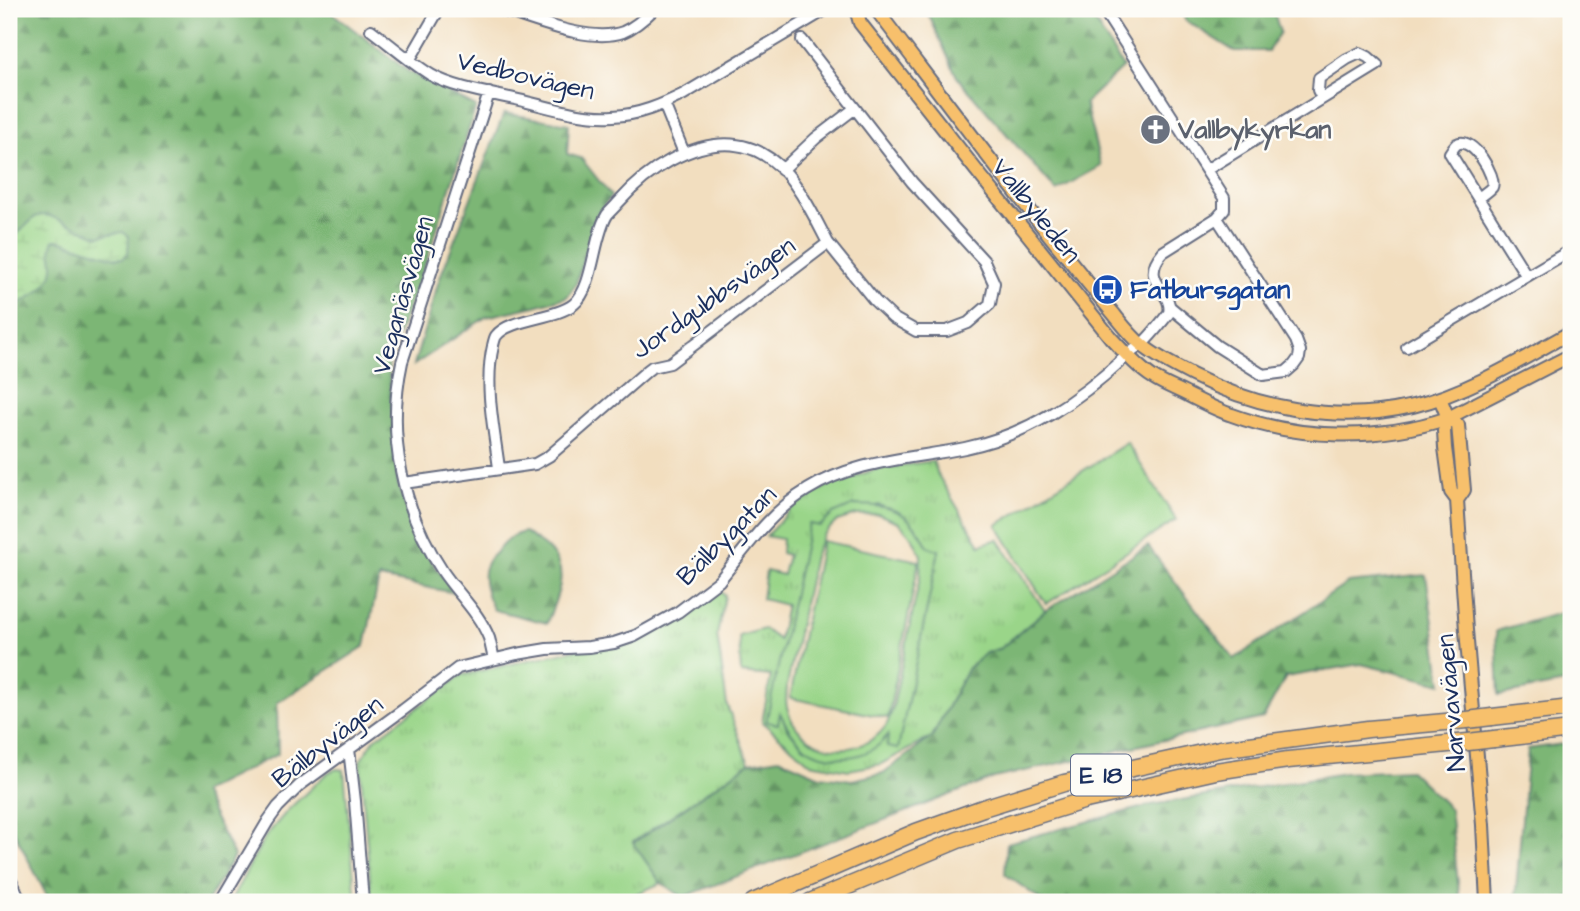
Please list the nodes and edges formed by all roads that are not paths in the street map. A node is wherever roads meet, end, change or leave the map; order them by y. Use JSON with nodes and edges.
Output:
{"nodes":[{"id":1,"x":439,"y":9,"type":"edge"},
{"id":2,"x":499,"y":9,"type":"edge"},
{"id":3,"x":654,"y":9,"type":"edge"},
{"id":4,"x":827,"y":9,"type":"edge"},
{"id":5,"x":856,"y":9,"type":"edge"},
{"id":6,"x":873,"y":9,"type":"edge"},
{"id":7,"x":1103,"y":9,"type":"edge"},
{"id":8,"x":371,"y":30,"type":"dead end"},
{"id":9,"x":802,"y":40,"type":"dead end"},
{"id":10,"x":410,"y":59,"type":"junction"},
{"id":11,"x":489,"y":93,"type":"junction"},
{"id":12,"x":1320,"y":100,"type":"junction"},
{"id":13,"x":664,"y":104,"type":"junction"},
{"id":14,"x":854,"y":108,"type":"junction"},
{"id":15,"x":684,"y":153,"type":"junction"},
{"id":16,"x":782,"y":170,"type":"junction"},
{"id":17,"x":1206,"y":170,"type":"junction"},
{"id":18,"x":1479,"y":198,"type":"junction"},
{"id":19,"x":1217,"y":218,"type":"junction"},
{"id":20,"x":828,"y":243,"type":"junction"},
{"id":21,"x":1571,"y":250,"type":"edge"},
{"id":22,"x":1526,"y":275,"type":"junction"},
{"id":23,"x":1170,"y":307,"type":"junction"},
{"id":24,"x":1571,"y":332,"type":"edge"},
{"id":25,"x":1142,"y":344,"type":"junction"},
{"id":26,"x":1407,"y":347,"type":"dead end"},
{"id":27,"x":1127,"y":355,"type":"junction"},
{"id":28,"x":1571,"y":355,"type":"edge"},
{"id":29,"x":1440,"y":398,"type":"junction"},
{"id":30,"x":1448,"y":418,"type":"junction"},
{"id":31,"x":1417,"y":426,"type":"junction"},
{"id":32,"x":1445,"y":447,"type":"junction"},
{"id":33,"x":499,"y":468,"type":"junction"},
{"id":34,"x":404,"y":483,"type":"junction"},
{"id":35,"x":1457,"y":500,"type":"junction"},
{"id":36,"x":494,"y":659,"type":"junction"},
{"id":37,"x":458,"y":668,"type":"joint"},
{"id":38,"x":1571,"y":708,"type":"edge"},
{"id":39,"x":1571,"y":730,"type":"edge"},
{"id":40,"x":349,"y":749,"type":"junction"},
{"id":41,"x":9,"y":875,"type":"edge"},
{"id":42,"x":21,"y":902,"type":"edge"},
{"id":43,"x":220,"y":902,"type":"edge"},
{"id":44,"x":363,"y":902,"type":"edge"},
{"id":45,"x":754,"y":902,"type":"edge"},
{"id":46,"x":810,"y":902,"type":"edge"},
{"id":47,"x":1488,"y":902,"type":"edge"}],
"edges":[{"from":1,"to":10,"type":"street"},
{"from":2,"to":3,"type":"street"},
{"from":4,"to":13,"type":"street","name":"Vedbovägen"},
{"from":5,"to":27,"type":"main road","name":"Vallbyleden"},
{"from":6,"to":25,"type":"main road","name":"Vallbyleden"},
{"from":7,"to":17,"type":"street"},
{"from":8,"to":10,"type":"street","name":"Vedbovägen"},
{"from":9,"to":14,"type":"street"},
{"from":10,"to":11,"type":"street","name":"Vedbovägen"},
{"from":11,"to":13,"type":"street","name":"Vedbovägen"},
{"from":11,"to":34,"type":"street","name":"Veganäsvägen"},
{"from":12,"to":12,"type":"street"},
{"from":12,"to":17,"type":"street"},
{"from":13,"to":15,"type":"street"},
{"from":14,"to":16,"type":"street"},
{"from":14,"to":20,"type":"street"},
{"from":15,"to":16,"type":"street","name":"Jordgubbsvägen"},
{"from":15,"to":33,"type":"street","name":"Jordgubbsvägen"},
{"from":16,"to":20,"type":"street","name":"Jordgubbsvägen"},
{"from":17,"to":19,"type":"street"},
{"from":18,"to":18,"type":"street"},
{"from":18,"to":22,"type":"street"},
{"from":19,"to":23,"type":"street"},
{"from":19,"to":23,"type":"street"},
{"from":20,"to":33,"type":"street","name":"Jordgubbsvägen"},
{"from":21,"to":22,"type":"street"},
{"from":22,"to":26,"type":"street"},
{"from":23,"to":25,"type":"street"},
{"from":24,"to":29,"type":"main road","name":"Vallbyleden"},
{"from":25,"to":27,"type":"street"},
{"from":25,"to":29,"type":"main road","name":"Vallbyleden"},
{"from":27,"to":31,"type":"main road","name":"Vallbyleden"},
{"from":27,"to":36,"type":"street","name":"Bälbygatan"},
{"from":28,"to":30,"type":"main road","name":"Vallbyleden"},
{"from":29,"to":30,"type":"main road","name":"Narvavägen"},
{"from":30,"to":31,"type":"main road","name":"Vallbyleden"},
{"from":30,"to":32,"type":"main road","name":"Narvavägen"},
{"from":30,"to":35,"type":"main road","name":"Narvavägen"},
{"from":31,"to":32,"type":"main road"},
{"from":32,"to":35,"type":"main road","name":"Narvavägen"},
{"from":33,"to":34,"type":"street","name":"Jordgubbsvägen"},
{"from":34,"to":36,"type":"street","name":"Veganäsvägen"},
{"from":35,"to":47,"type":"main road","name":"Narvavägen"},
{"from":36,"to":37,"type":"street","name":"Bälbygatan"},
{"from":37,"to":40,"type":"street","name":"Bälbyvägen"},
{"from":38,"to":45,"type":"highway","number":"E 18","bridge":true},
{"from":39,"to":46,"type":"highway","number":"E 18","bridge":true},
{"from":40,"to":43,"type":"street","name":"Bälbyvägen"},
{"from":40,"to":44,"type":"street"},
{"from":41,"to":42,"type":"street"}]}
